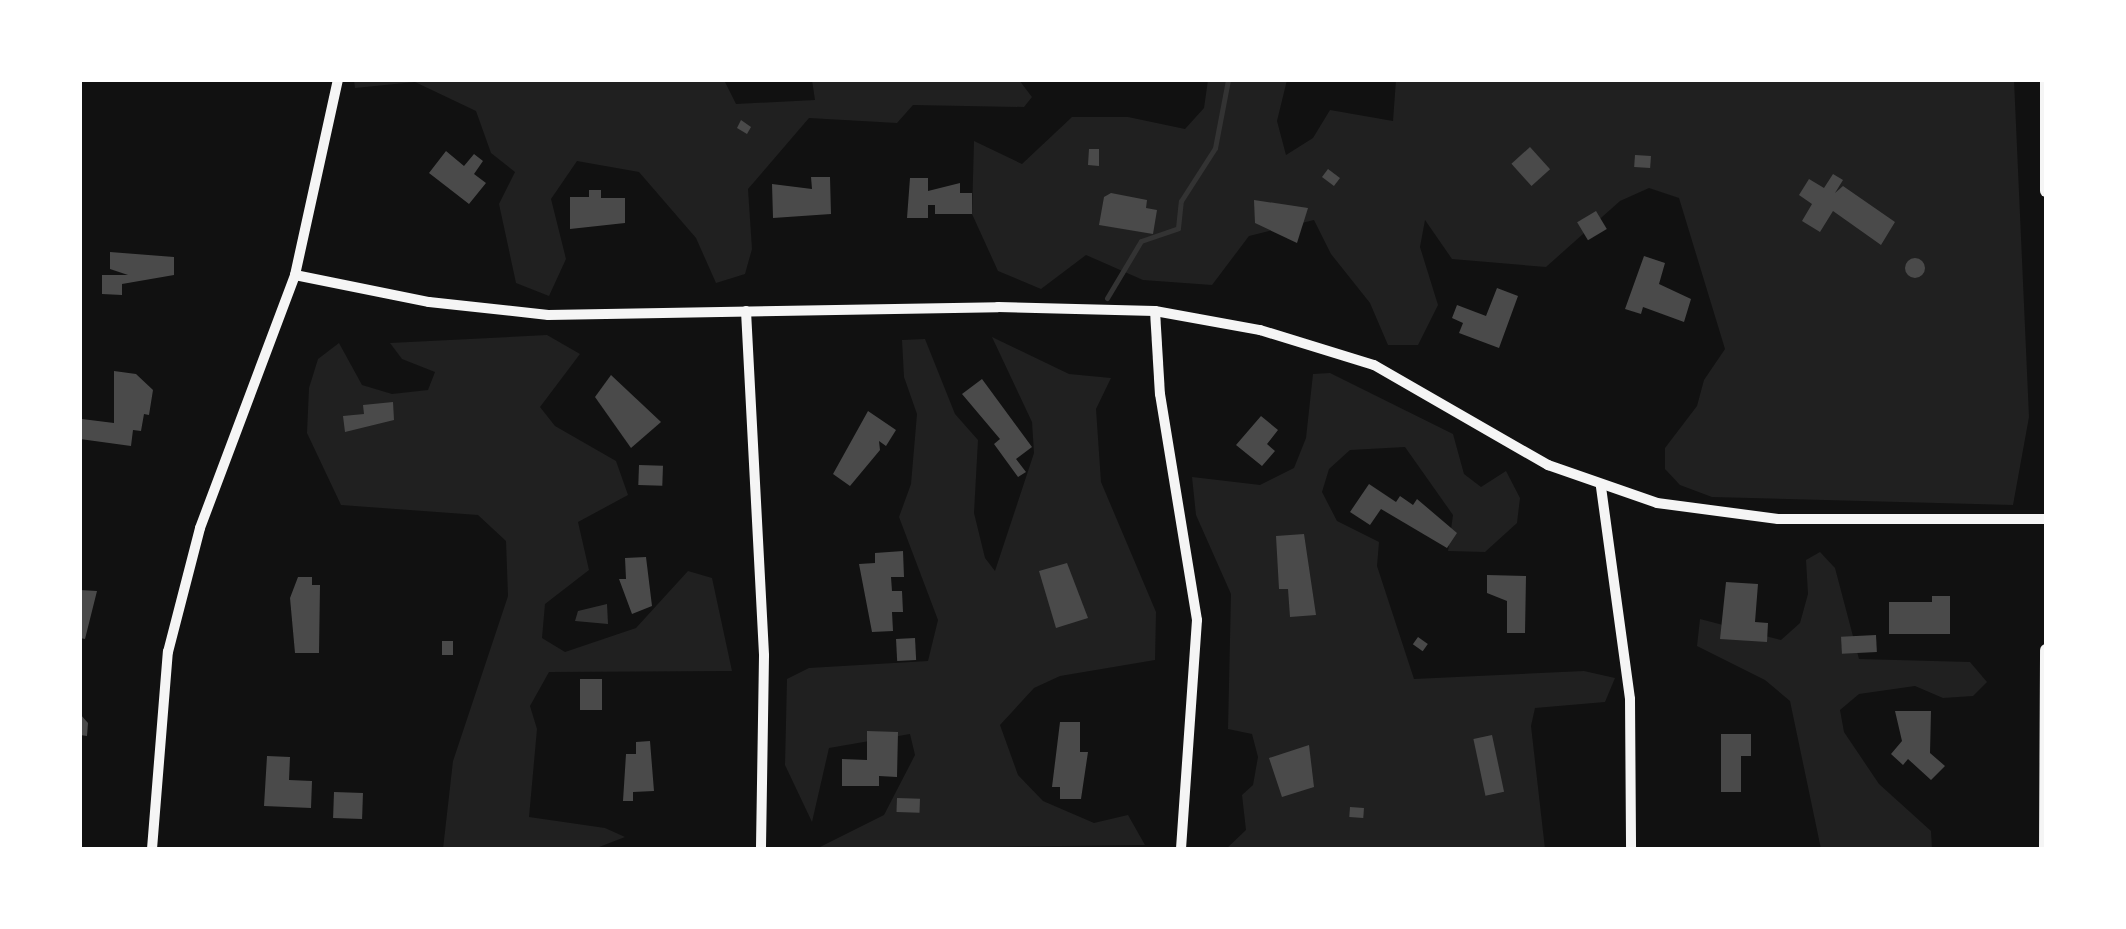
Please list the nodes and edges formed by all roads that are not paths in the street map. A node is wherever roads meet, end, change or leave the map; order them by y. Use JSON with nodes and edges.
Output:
{"nodes":[{"id":1,"x":338,"y":80,"type":"edge"},
{"id":2,"x":2046,"y":80,"type":"edge"},
{"id":3,"x":2046,"y":191,"type":"edge"},
{"id":4,"x":295,"y":275,"type":"junction"},
{"id":5,"x":746,"y":310,"type":"junction"},
{"id":6,"x":1155,"y":311,"type":"junction"},
{"id":7,"x":1601,"y":487,"type":"junction"},
{"id":8,"x":2046,"y":519,"type":"edge"},
{"id":9,"x":2046,"y":650,"type":"edge"},
{"id":10,"x":152,"y":849,"type":"edge"},
{"id":11,"x":761,"y":849,"type":"edge"},
{"id":12,"x":1180,"y":849,"type":"edge"},
{"id":13,"x":1632,"y":849,"type":"edge"},
{"id":14,"x":2045,"y":849,"type":"edge"}],
"edges":[{"from":1,"to":4,"type":"street"},
{"from":2,"to":3,"type":"street"},
{"from":4,"to":5,"type":"street"},
{"from":4,"to":10,"type":"street"},
{"from":5,"to":6,"type":"street"},
{"from":5,"to":11,"type":"street"},
{"from":6,"to":7,"type":"street"},
{"from":6,"to":12,"type":"street"},
{"from":7,"to":8,"type":"street"},
{"from":7,"to":13,"type":"street"},
{"from":9,"to":14,"type":"street"}]}
